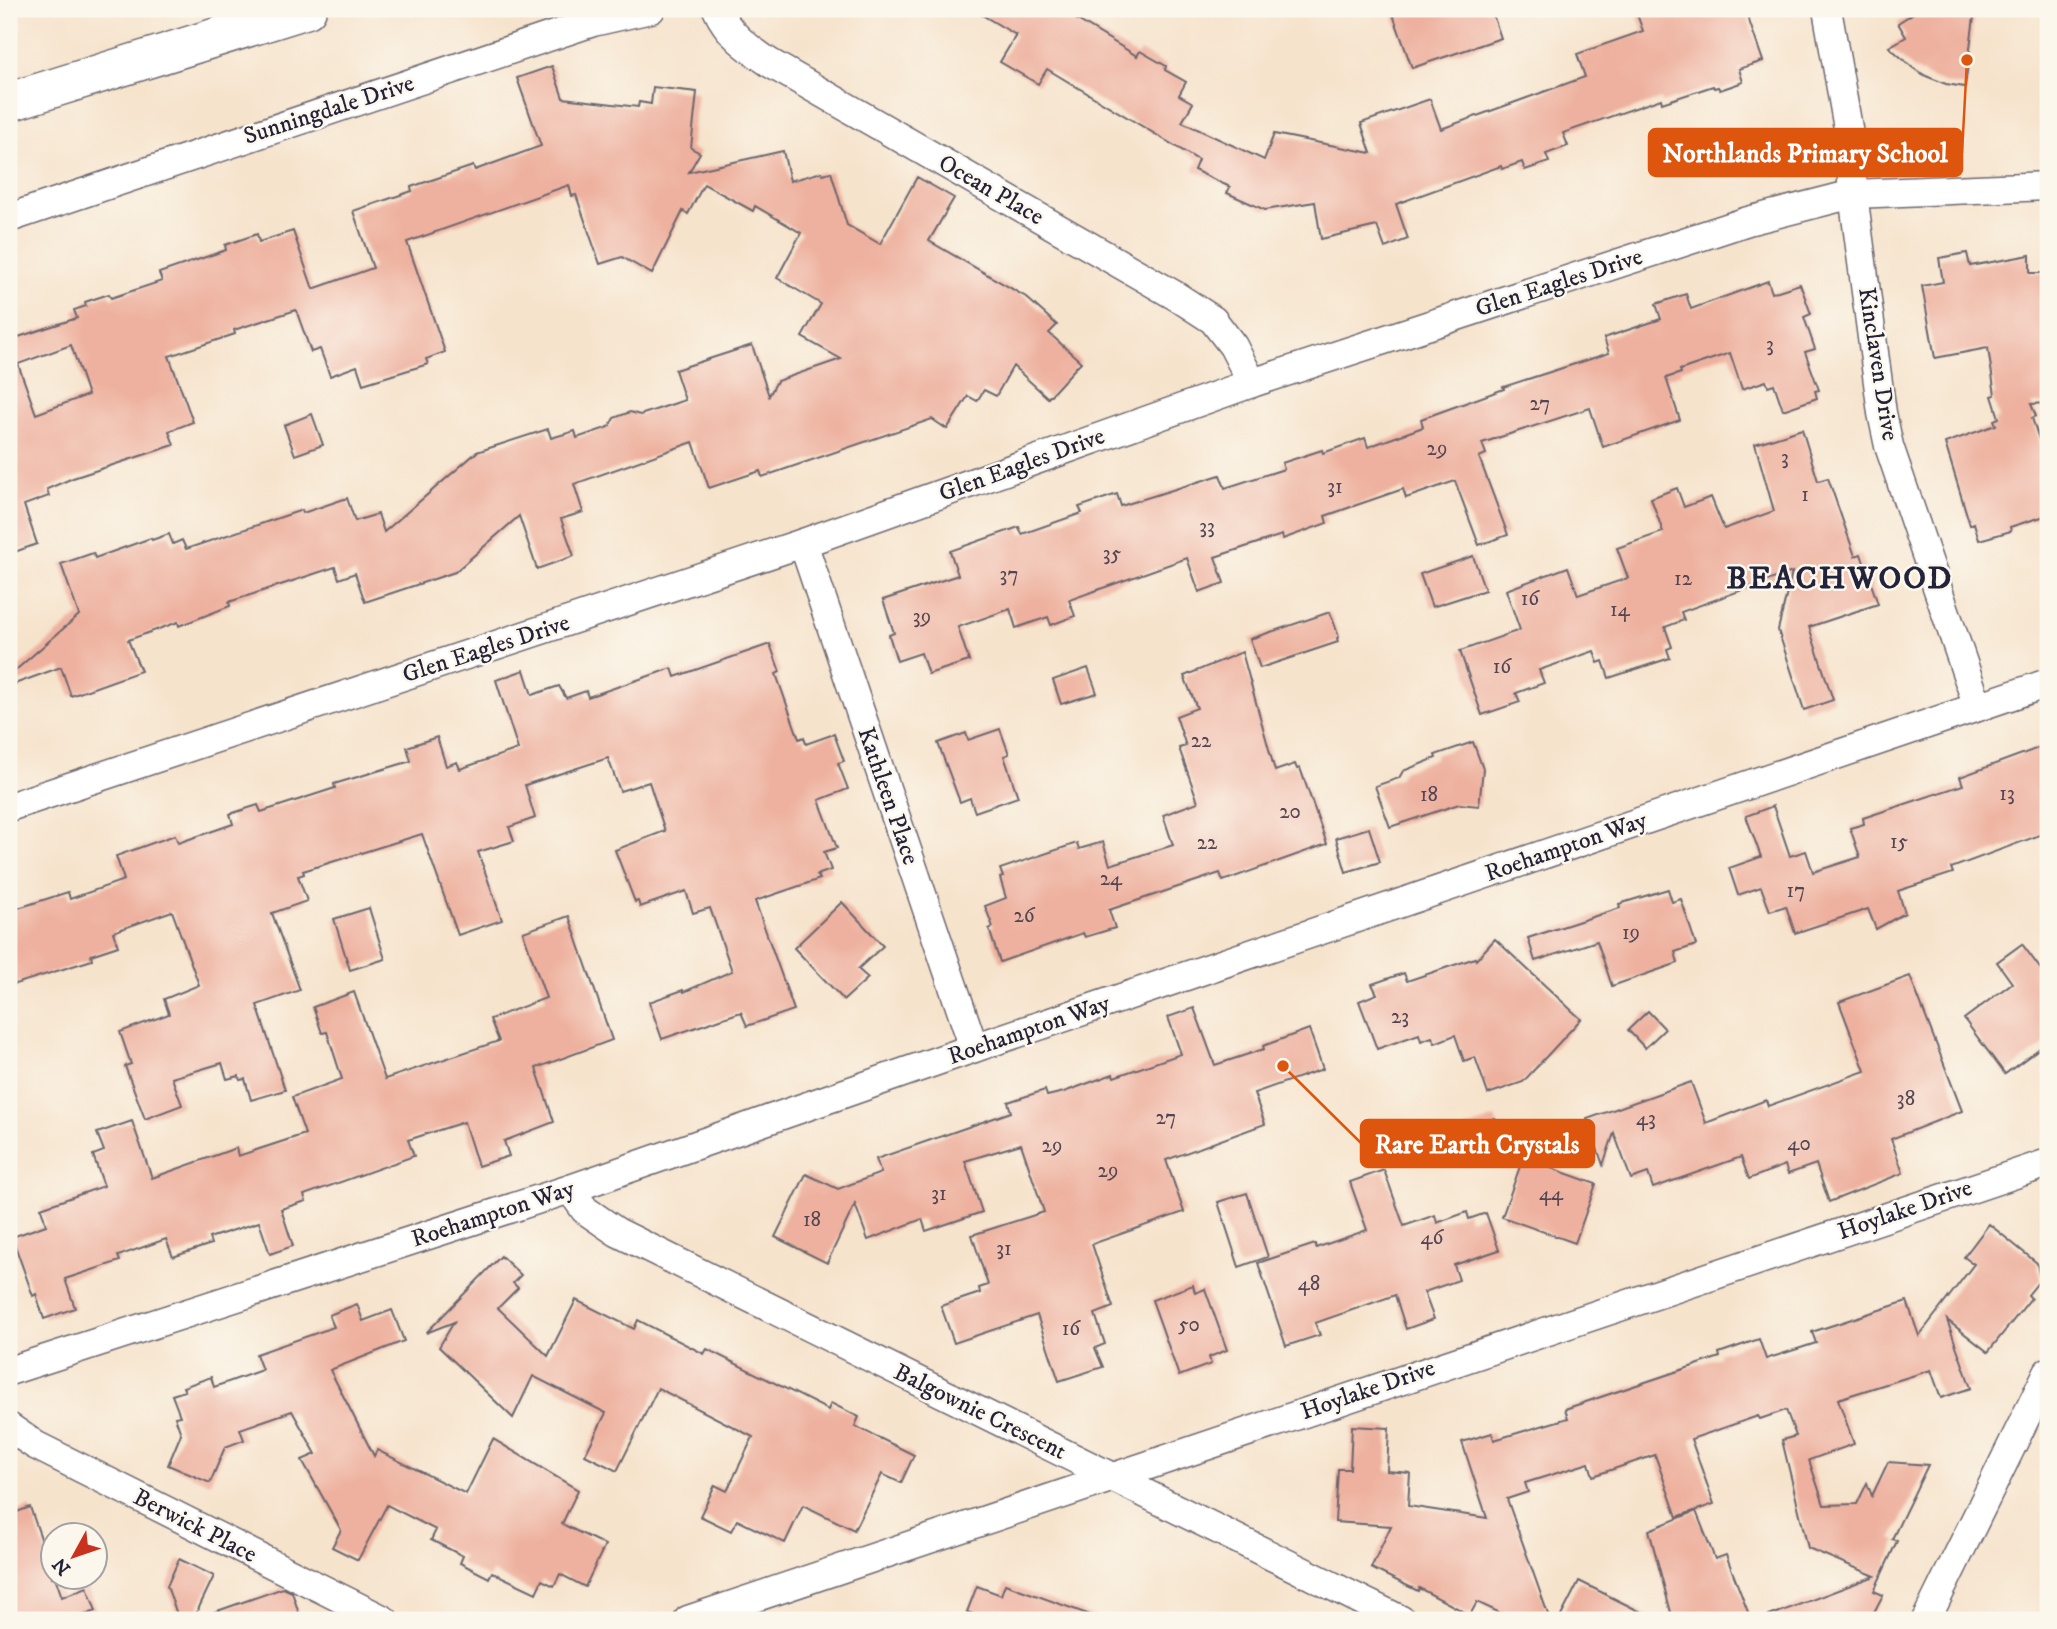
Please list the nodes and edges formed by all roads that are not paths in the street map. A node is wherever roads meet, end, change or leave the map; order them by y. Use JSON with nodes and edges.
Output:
{"nodes":[{"id":1,"x":307,"y":9,"type":"edge"},
{"id":2,"x":651,"y":9,"type":"edge"},
{"id":3,"x":717,"y":9,"type":"edge"},
{"id":4,"x":1827,"y":9,"type":"edge"},
{"id":5,"x":9,"y":102,"type":"edge"},
{"id":6,"x":2048,"y":187,"type":"edge"},
{"id":7,"x":1853,"y":194,"type":"junction"},
{"id":8,"x":9,"y":218,"type":"edge"},
{"id":9,"x":1252,"y":383,"type":"junction"},
{"id":10,"x":803,"y":543,"type":"junction"},
{"id":11,"x":2048,"y":683,"type":"edge"},
{"id":12,"x":1978,"y":707,"type":"junction"},
{"id":13,"x":9,"y":807,"type":"edge"},
{"id":14,"x":974,"y":1048,"type":"junction"},
{"id":15,"x":2048,"y":1163,"type":"edge"},
{"id":16,"x":570,"y":1189,"type":"junction"},
{"id":17,"x":9,"y":1371,"type":"edge"},
{"id":18,"x":2048,"y":1372,"type":"edge"},
{"id":19,"x":9,"y":1427,"type":"edge"},
{"id":20,"x":1109,"y":1477,"type":"junction"},
{"id":21,"x":384,"y":1620,"type":"edge"},
{"id":22,"x":688,"y":1620,"type":"edge"},
{"id":23,"x":1401,"y":1620,"type":"edge"},
{"id":24,"x":1926,"y":1620,"type":"edge"}],
"edges":[{"from":1,"to":5,"type":"highway"},
{"from":2,"to":8,"type":"street","name":"Sunningdale Drive"},
{"from":3,"to":9,"type":"street","name":"Ocean Place"},
{"from":4,"to":7,"type":"street","name":"Kinclaven Drive"},
{"from":6,"to":7,"type":"street","name":"Glen Eagles Drive"},
{"from":7,"to":9,"type":"street","name":"Glen Eagles Drive"},
{"from":7,"to":12,"type":"street","name":"Kinclaven Drive"},
{"from":9,"to":10,"type":"street","name":"Glen Eagles Drive"},
{"from":10,"to":13,"type":"street","name":"Glen Eagles Drive"},
{"from":10,"to":14,"type":"street","name":"Kathleen Place"},
{"from":11,"to":12,"type":"street","name":"Roehampton Way"},
{"from":12,"to":14,"type":"street","name":"Roehampton Way"},
{"from":14,"to":16,"type":"street","name":"Roehampton Way"},
{"from":15,"to":20,"type":"street","name":"Hoylake Drive"},
{"from":16,"to":17,"type":"street","name":"Roehampton Way"},
{"from":16,"to":20,"type":"street","name":"Balgownie Crescent"},
{"from":18,"to":24,"type":"street"},
{"from":19,"to":21,"type":"street","name":"Berwick Place"},
{"from":20,"to":22,"type":"street","name":"Hoylake Drive"},
{"from":20,"to":23,"type":"street","name":"Balgownie Crescent"}]}
